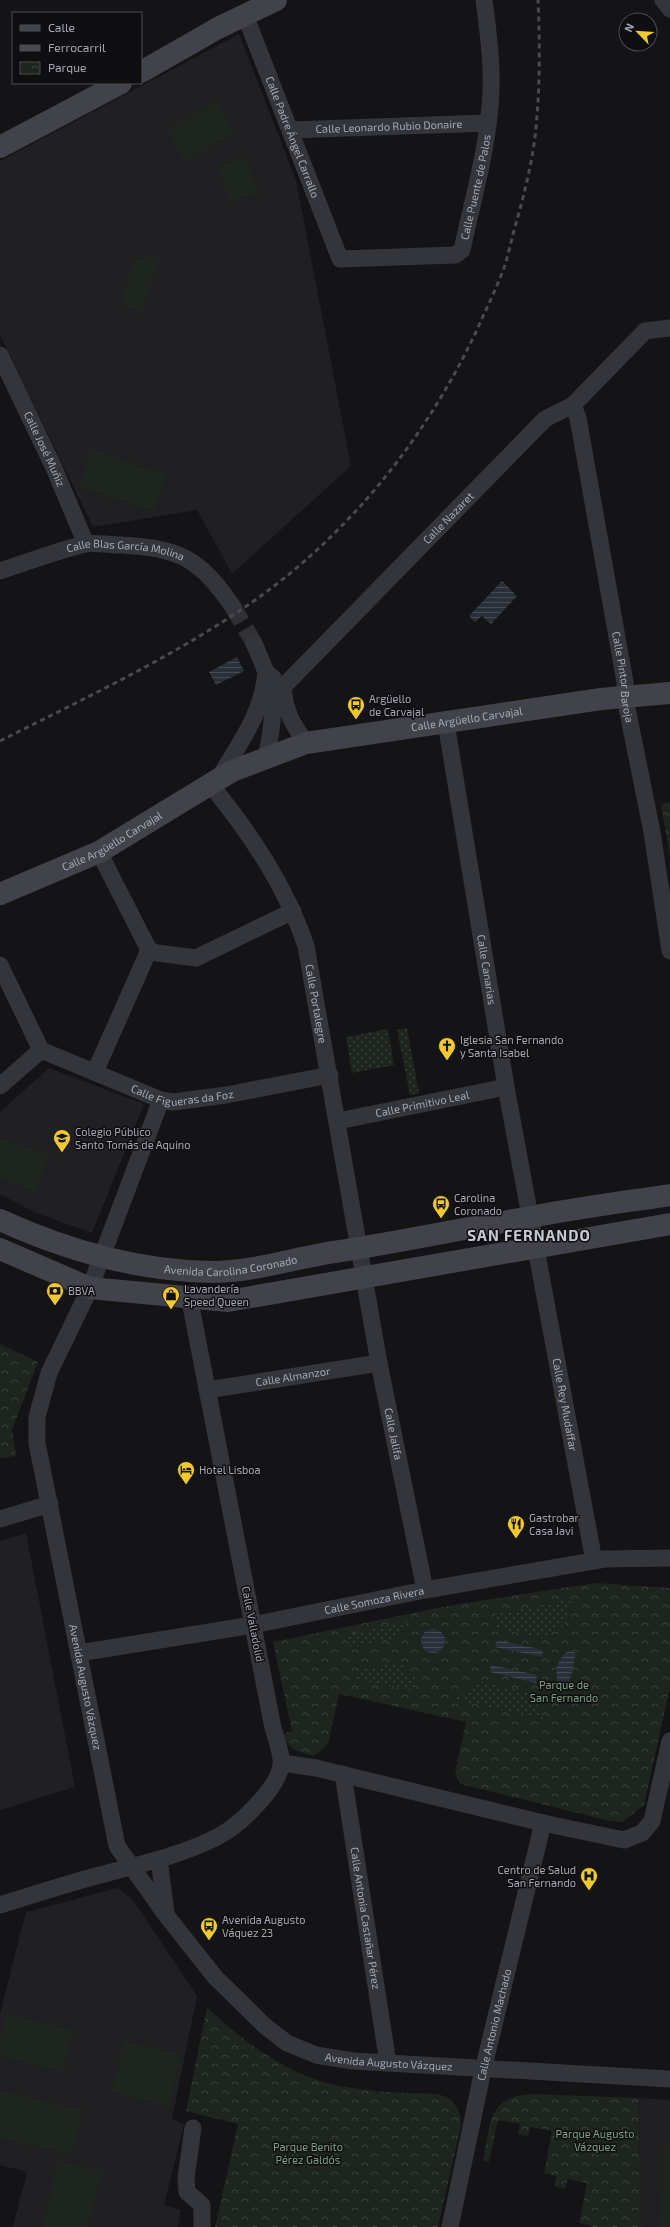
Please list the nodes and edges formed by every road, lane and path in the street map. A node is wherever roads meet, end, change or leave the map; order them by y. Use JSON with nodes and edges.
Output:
{"nodes":[{"id":1,"x":276,"y":0,"type":"edge"},
{"id":2,"x":484,"y":0,"type":"edge"},
{"id":3,"x":664,"y":0,"type":"edge"},
{"id":4,"x":670,"y":9,"type":"edge"},
{"id":5,"x":245,"y":15,"type":"junction"},
{"id":6,"x":142,"y":71,"type":"edge"},
{"id":7,"x":119,"y":84,"type":"edge"},
{"id":8,"x":488,"y":123,"type":"junction"},
{"id":9,"x":290,"y":130,"type":"junction"},
{"id":10,"x":0,"y":147,"type":"edge"},
{"id":11,"x":340,"y":259,"type":"joint"},
{"id":12,"x":670,"y":328,"type":"edge"},
{"id":13,"x":0,"y":355,"type":"edge"},
{"id":14,"x":573,"y":405,"type":"junction"},
{"id":15,"x":86,"y":544,"type":"junction"},
{"id":16,"x":0,"y":571,"type":"edge"},
{"id":17,"x":233,"y":607,"type":"tunnel mouth"},
{"id":18,"x":254,"y":643,"type":"tunnel mouth"},
{"id":19,"x":266,"y":672,"type":"junction"},
{"id":20,"x":283,"y":687,"type":"junction"},
{"id":21,"x":670,"y":693,"type":"edge"},
{"id":22,"x":625,"y":698,"type":"junction"},
{"id":23,"x":257,"y":711,"type":"junction"},
{"id":24,"x":446,"y":723,"type":"junction"},
{"id":25,"x":306,"y":743,"type":"junction"},
{"id":26,"x":266,"y":758,"type":"junction"},
{"id":27,"x":215,"y":781,"type":"junction"},
{"id":28,"x":99,"y":852,"type":"junction"},
{"id":29,"x":0,"y":894,"type":"edge"},
{"id":30,"x":293,"y":911,"type":"junction"},
{"id":31,"x":149,"y":950,"type":"junction"},
{"id":32,"x":670,"y":951,"type":"edge"},
{"id":33,"x":0,"y":965,"type":"edge"},
{"id":34,"x":41,"y":1050,"type":"junction"},
{"id":35,"x":95,"y":1072,"type":"junction"},
{"id":36,"x":330,"y":1075,"type":"junction"},
{"id":37,"x":0,"y":1086,"type":"edge"},
{"id":38,"x":506,"y":1087,"type":"junction"},
{"id":39,"x":161,"y":1100,"type":"junction"},
{"id":40,"x":338,"y":1121,"type":"junction"},
{"id":41,"x":670,"y":1195,"type":"edge"},
{"id":42,"x":531,"y":1216,"type":"junction"},
{"id":43,"x":0,"y":1220,"type":"edge"},
{"id":44,"x":670,"y":1224,"type":"edge"},
{"id":45,"x":360,"y":1248,"type":"junction"},
{"id":46,"x":536,"y":1248,"type":"junction"},
{"id":47,"x":0,"y":1249,"type":"edge"},
{"id":48,"x":102,"y":1258,"type":"junction"},
{"id":49,"x":364,"y":1278,"type":"junction"},
{"id":50,"x":90,"y":1288,"type":"junction"},
{"id":51,"x":189,"y":1296,"type":"junction"},
{"id":52,"x":379,"y":1363,"type":"junction"},
{"id":53,"x":207,"y":1390,"type":"junction"},
{"id":54,"x":50,"y":1504,"type":"junction"},
{"id":55,"x":0,"y":1519,"type":"edge"},
{"id":56,"x":670,"y":1558,"type":"edge"},
{"id":57,"x":594,"y":1561,"type":"junction"},
{"id":58,"x":425,"y":1590,"type":"junction"},
{"id":59,"x":253,"y":1625,"type":"junction"},
{"id":60,"x":79,"y":1654,"type":"junction"},
{"id":61,"x":670,"y":1741,"type":"edge"},
{"id":62,"x":282,"y":1763,"type":"junction"},
{"id":63,"x":343,"y":1774,"type":"junction"},
{"id":64,"x":543,"y":1823,"type":"junction"},
{"id":65,"x":159,"y":1858,"type":"junction"},
{"id":66,"x":131,"y":1867,"type":"junction"},
{"id":67,"x":0,"y":1905,"type":"edge"},
{"id":68,"x":166,"y":1915,"type":"junction"},
{"id":69,"x":388,"y":2063,"type":"junction"},
{"id":70,"x":484,"y":2070,"type":"junction"},
{"id":71,"x":670,"y":2079,"type":"edge"},
{"id":72,"x":193,"y":2128,"type":"dead end"},
{"id":73,"x":202,"y":2227,"type":"edge"},
{"id":74,"x":450,"y":2227,"type":"edge"}],
"edges":[{"from":1,"to":5,"type":"main road"},
{"from":2,"to":8,"type":"street","name":"Calle Puente de Palos"},
{"from":3,"to":4,"type":"street"},
{"from":5,"to":6,"type":"main road"},
{"from":5,"to":9,"type":"street","name":"Calle Padre Ángel Carrallo"},
{"from":7,"to":10,"type":"main road"},
{"from":8,"to":9,"type":"street","name":"Calle Leonardo Rubio Donaire"},
{"from":8,"to":11,"type":"street","name":"Calle Puente de Palos"},
{"from":9,"to":11,"type":"street","name":"Calle Padre Ángel Carrallo"},
{"from":12,"to":14,"type":"street","name":"Calle Nazaret"},
{"from":13,"to":15,"type":"street","name":"Calle José Muñiz"},
{"from":14,"to":20,"type":"street","name":"Calle Nazaret"},
{"from":14,"to":22,"type":"street","name":"Calle Pintor Baroja"},
{"from":15,"to":16,"type":"street","name":"Calle Blas García Molina"},
{"from":15,"to":17,"type":"street","name":"Calle Blas García Molina"},
{"from":18,"to":19,"type":"street"},
{"from":19,"to":20,"type":"street"},
{"from":19,"to":23,"type":"street","name":"Calle Argüello Carvajal"},
{"from":19,"to":26,"type":"street"},
{"from":20,"to":25,"type":"street"},
{"from":21,"to":22,"type":"main road","name":"Calle Argüello Carvajal"},
{"from":22,"to":24,"type":"main road","name":"Calle Argüello Carvajal"},
{"from":22,"to":32,"type":"street","name":"Calle Pintor Baroja"},
{"from":23,"to":26,"type":"street","name":"Calle Argüello Carvajal"},
{"from":23,"to":27,"type":"street","name":"Calle Argüello Carvajal"},
{"from":24,"to":25,"type":"main road","name":"Calle Argüello Carvajal"},
{"from":24,"to":38,"type":"street","name":"Calle Canarias"},
{"from":25,"to":26,"type":"main road","name":"Calle Argüello Carvajal"},
{"from":26,"to":27,"type":"main road","name":"Calle Argüello Carvajal"},
{"from":27,"to":28,"type":"main road","name":"Calle Argüello Carvajal"},
{"from":27,"to":30,"type":"street","name":"Calle Portalegre"},
{"from":28,"to":29,"type":"main road","name":"Calle Argüello Carvajal"},
{"from":28,"to":31,"type":"street"},
{"from":30,"to":31,"type":"street"},
{"from":30,"to":36,"type":"street","name":"Calle Portalegre"},
{"from":31,"to":35,"type":"street"},
{"from":33,"to":34,"type":"street"},
{"from":34,"to":35,"type":"street","name":"Calle Figueras da Foz"},
{"from":34,"to":37,"type":"street"},
{"from":35,"to":39,"type":"street","name":"Calle Figueras da Foz"},
{"from":36,"to":39,"type":"street","name":"Calle Figueras da Foz"},
{"from":36,"to":40,"type":"street","name":"Calle Portalegre"},
{"from":38,"to":40,"type":"street","name":"Calle Primitivo Leal"},
{"from":38,"to":42,"type":"street","name":"Calle Canarias"},
{"from":39,"to":48,"type":"street"},
{"from":40,"to":45,"type":"street","name":"Calle Portalegre"},
{"from":41,"to":42,"type":"main road","name":"Avenida Carolina Coronado"},
{"from":42,"to":45,"type":"main road","name":"Avenida Carolina Coronado"},
{"from":42,"to":46,"type":"street"},
{"from":43,"to":48,"type":"main road","name":"Avenida Carolina Coronado"},
{"from":44,"to":46,"type":"main road"},
{"from":45,"to":48,"type":"main road","name":"Avenida Carolina Coronado"},
{"from":45,"to":49,"type":"street"},
{"from":46,"to":49,"type":"main road"},
{"from":46,"to":57,"type":"street","name":"Calle Rey Mudaffar"},
{"from":47,"to":50,"type":"main road"},
{"from":48,"to":50,"type":"street"},
{"from":49,"to":51,"type":"main road"},
{"from":49,"to":52,"type":"street","name":"Calle Jalifa"},
{"from":50,"to":51,"type":"main road"},
{"from":50,"to":54,"type":"street","name":"Avenida Augusto Vázquez"},
{"from":51,"to":53,"type":"street","name":"Calle Valladolid"},
{"from":52,"to":53,"type":"street","name":"Calle Almanzor"},
{"from":52,"to":58,"type":"street","name":"Calle Jalifa"},
{"from":53,"to":59,"type":"street","name":"Calle Valladolid"},
{"from":54,"to":55,"type":"street"},
{"from":54,"to":60,"type":"street","name":"Avenida Augusto Vázquez"},
{"from":56,"to":57,"type":"street","name":"Calle Somoza Rivera"},
{"from":57,"to":58,"type":"street","name":"Calle Somoza Rivera"},
{"from":58,"to":59,"type":"street","name":"Calle Somoza Rivera"},
{"from":59,"to":60,"type":"street","name":"Calle Somoza Rivera"},
{"from":59,"to":62,"type":"street","name":"Calle Valladolid"},
{"from":60,"to":66,"type":"street","name":"Avenida Augusto Vázquez"},
{"from":61,"to":64,"type":"street"},
{"from":62,"to":63,"type":"street"},
{"from":62,"to":65,"type":"street"},
{"from":63,"to":64,"type":"street"},
{"from":63,"to":69,"type":"street","name":"Calle Antonia Castañar Pérez"},
{"from":64,"to":70,"type":"street","name":"Calle Antonio Machado"},
{"from":65,"to":66,"type":"street"},
{"from":65,"to":68,"type":"street"},
{"from":66,"to":67,"type":"street"},
{"from":66,"to":68,"type":"street","name":"Avenida Augusto Vázquez"},
{"from":68,"to":69,"type":"street","name":"Avenida Augusto Vázquez"},
{"from":69,"to":70,"type":"street","name":"Avenida Augusto Vázquez"},
{"from":70,"to":71,"type":"street","name":"Avenida Augusto Vázquez"},
{"from":70,"to":74,"type":"street","name":"Calle Antonio Machado"},
{"from":72,"to":73,"type":"street"}]}
